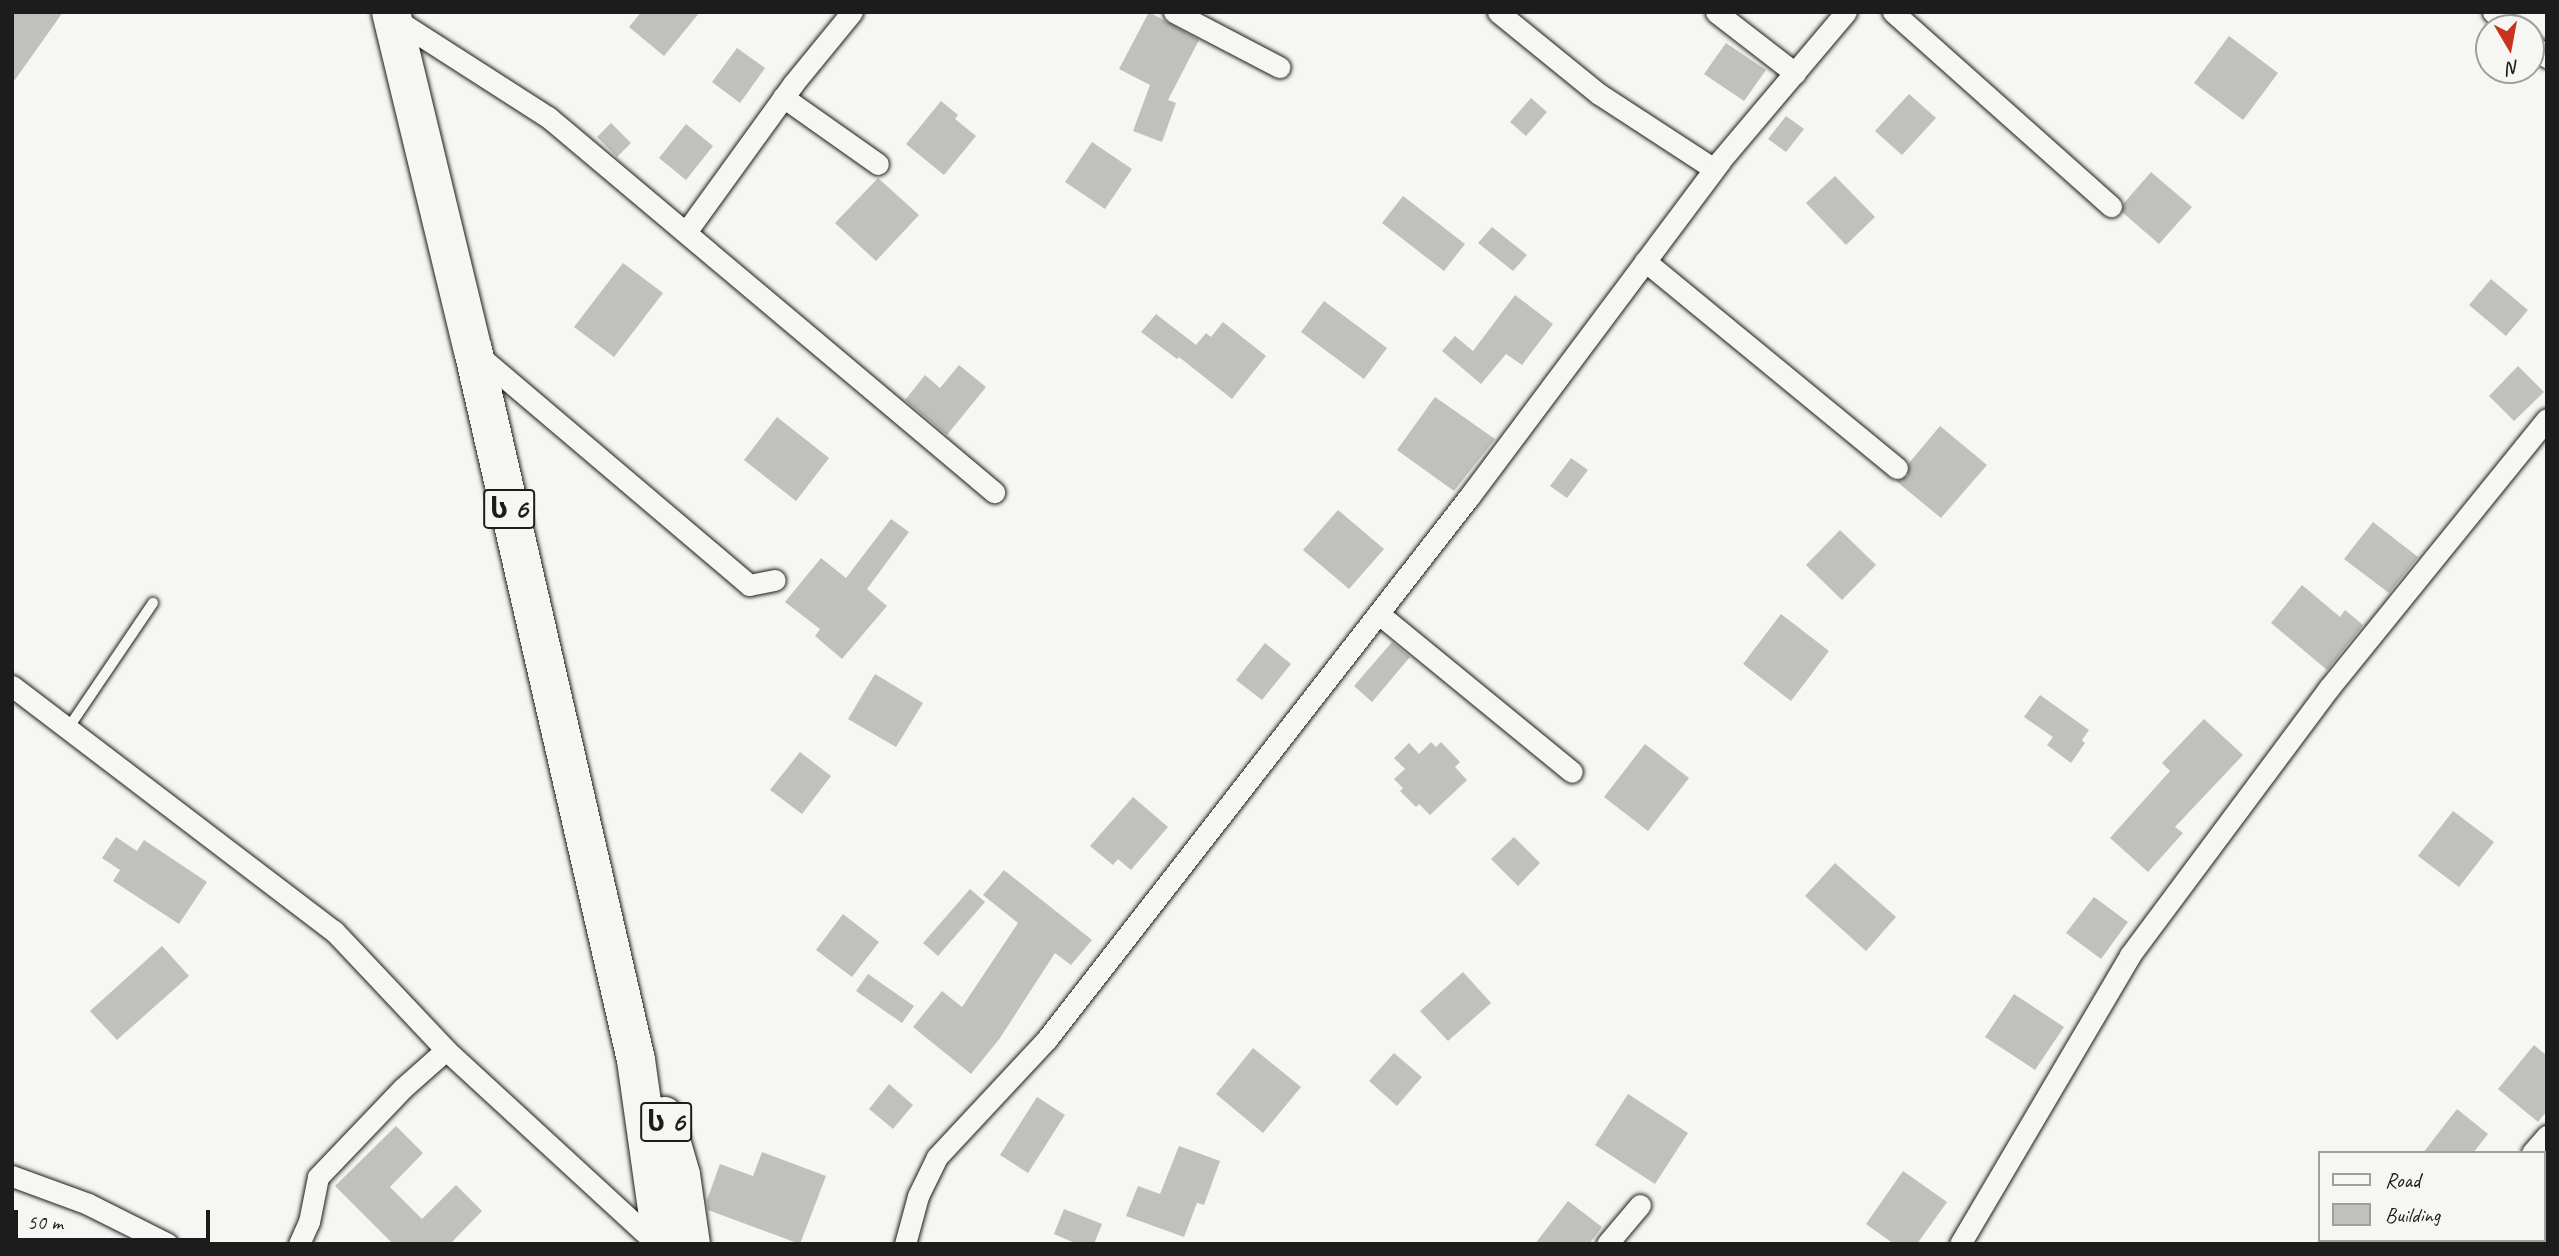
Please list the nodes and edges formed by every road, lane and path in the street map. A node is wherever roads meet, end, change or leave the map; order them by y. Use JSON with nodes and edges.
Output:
{"nodes":[{"id":1,"x":852,"y":12,"type":"edge"},
{"id":2,"x":1174,"y":12,"type":"edge"},
{"id":3,"x":1498,"y":12,"type":"edge"},
{"id":4,"x":1716,"y":12,"type":"edge"},
{"id":5,"x":1846,"y":12,"type":"edge"},
{"id":6,"x":1893,"y":12,"type":"edge"},
{"id":7,"x":391,"y":15,"type":"edge"},
{"id":8,"x":1279,"y":67,"type":"dead end"},
{"id":9,"x":1795,"y":73,"type":"junction"},
{"id":10,"x":783,"y":97,"type":"junction"},
{"id":11,"x":878,"y":164,"type":"dead end"},
{"id":12,"x":1714,"y":169,"type":"junction"},
{"id":13,"x":2111,"y":206,"type":"dead end"},
{"id":14,"x":686,"y":232,"type":"junction"},
{"id":15,"x":1645,"y":261,"type":"junction"},
{"id":16,"x":473,"y":350,"type":"junction"},
{"id":17,"x":2547,"y":419,"type":"edge"},
{"id":18,"x":1897,"y":468,"type":"dead end"},
{"id":19,"x":995,"y":492,"type":"dead end"},
{"id":20,"x":775,"y":580,"type":"dead end"},
{"id":21,"x":153,"y":603,"type":"dead end"},
{"id":22,"x":1379,"y":614,"type":"junction"},
{"id":23,"x":12,"y":686,"type":"edge"},
{"id":24,"x":69,"y":727,"type":"junction"},
{"id":25,"x":1572,"y":772,"type":"dead end"},
{"id":26,"x":624,"y":1006,"type":"junction"},
{"id":27,"x":446,"y":1050,"type":"junction"},
{"id":28,"x":2547,"y":1136,"type":"edge"},
{"id":29,"x":2534,"y":1151,"type":"edge"},
{"id":30,"x":12,"y":1176,"type":"edge"},
{"id":31,"x":1640,"y":1205,"type":"dead end"},
{"id":32,"x":168,"y":1244,"type":"edge"},
{"id":33,"x":299,"y":1244,"type":"edge"},
{"id":34,"x":659,"y":1244,"type":"edge"},
{"id":35,"x":691,"y":1244,"type":"edge"},
{"id":36,"x":905,"y":1244,"type":"edge"},
{"id":37,"x":1607,"y":1244,"type":"edge"},
{"id":38,"x":1960,"y":1244,"type":"edge"}],
"edges":[{"from":1,"to":10,"type":"street"},
{"from":2,"to":8,"type":"street"},
{"from":3,"to":12,"type":"street"},
{"from":4,"to":9,"type":"street"},
{"from":5,"to":9,"type":"street"},
{"from":6,"to":13,"type":"street"},
{"from":7,"to":14,"type":"street"},
{"from":7,"to":16,"type":"highway","number":"ს 6"},
{"from":9,"to":12,"type":"street"},
{"from":10,"to":11,"type":"street"},
{"from":10,"to":14,"type":"street"},
{"from":12,"to":15,"type":"street"},
{"from":14,"to":19,"type":"street"},
{"from":15,"to":18,"type":"street"},
{"from":15,"to":22,"type":"street"},
{"from":16,"to":20,"type":"street"},
{"from":16,"to":26,"type":"highway","number":"ს 6"},
{"from":17,"to":38,"type":"street"},
{"from":21,"to":24,"type":"lane"},
{"from":22,"to":25,"type":"street"},
{"from":22,"to":36,"type":"street"},
{"from":23,"to":24,"type":"street"},
{"from":24,"to":27,"type":"street"},
{"from":26,"to":34,"type":"highway","number":"ს 6"},
{"from":26,"to":35,"type":"highway","number":"ს 6"},
{"from":27,"to":33,"type":"street"},
{"from":27,"to":34,"type":"street"},
{"from":28,"to":29,"type":"street"},
{"from":30,"to":32,"type":"street"},
{"from":31,"to":37,"type":"street"}]}
